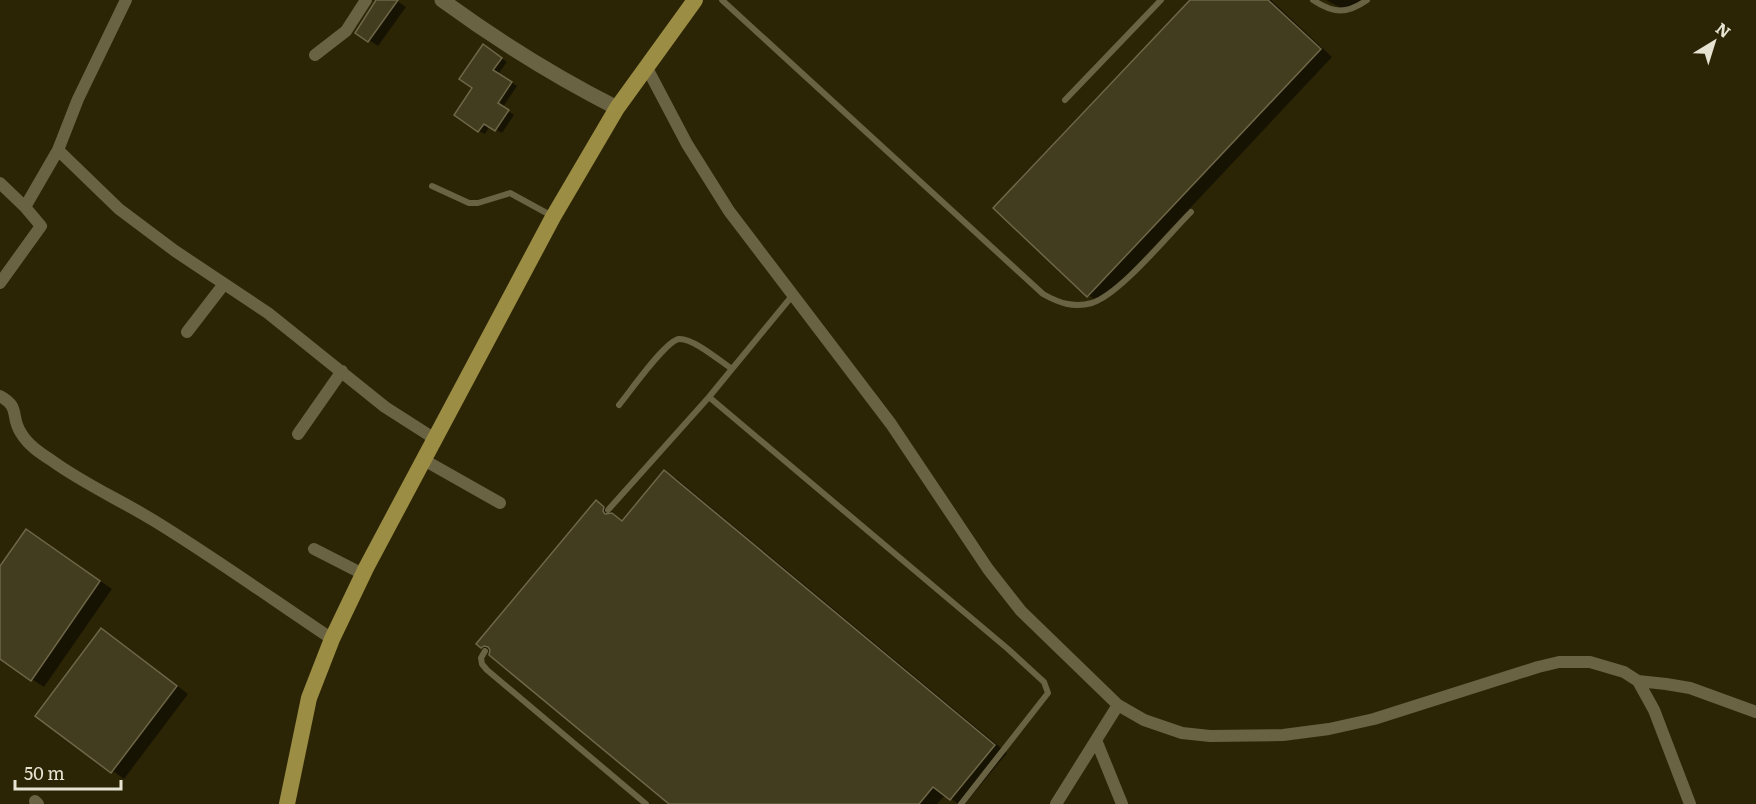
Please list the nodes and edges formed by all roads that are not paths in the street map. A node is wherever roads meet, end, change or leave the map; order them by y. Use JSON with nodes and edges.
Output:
{"nodes":[{"id":1,"x":126,"y":0,"type":"edge"},
{"id":2,"x":366,"y":0,"type":"edge"},
{"id":3,"x":442,"y":0,"type":"edge"},
{"id":4,"x":695,"y":0,"type":"edge"},
{"id":5,"x":722,"y":0,"type":"edge"},
{"id":6,"x":1161,"y":0,"type":"edge"},
{"id":7,"x":1313,"y":0,"type":"edge"},
{"id":8,"x":1367,"y":0,"type":"edge"},
{"id":9,"x":315,"y":55,"type":"dead end"},
{"id":10,"x":647,"y":68,"type":"junction"},
{"id":11,"x":1065,"y":100,"type":"dead end"},
{"id":12,"x":617,"y":108,"type":"junction"},
{"id":13,"x":58,"y":150,"type":"junction"},
{"id":14,"x":0,"y":183,"type":"edge"},
{"id":15,"x":432,"y":186,"type":"dead end"},
{"id":16,"x":25,"y":207,"type":"junction"},
{"id":17,"x":1191,"y":212,"type":"dead end"},
{"id":18,"x":553,"y":217,"type":"junction"},
{"id":19,"x":0,"y":283,"type":"edge"},
{"id":20,"x":224,"y":284,"type":"junction"},
{"id":21,"x":792,"y":296,"type":"junction"},
{"id":22,"x":187,"y":332,"type":"dead end"},
{"id":23,"x":732,"y":369,"type":"junction"},
{"id":24,"x":342,"y":371,"type":"junction"},
{"id":25,"x":0,"y":396,"type":"edge"},
{"id":26,"x":709,"y":397,"type":"junction"},
{"id":27,"x":619,"y":405,"type":"dead end"},
{"id":28,"x":298,"y":434,"type":"dead end"},
{"id":29,"x":435,"y":439,"type":"junction"},
{"id":30,"x":424,"y":460,"type":"junction"},
{"id":31,"x":501,"y":503,"type":"dead end"},
{"id":32,"x":608,"y":510,"type":"dead end"},
{"id":33,"x":314,"y":549,"type":"dead end"},
{"id":34,"x":363,"y":574,"type":"junction"},
{"id":35,"x":332,"y":639,"type":"junction"},
{"id":36,"x":485,"y":651,"type":"dead end"},
{"id":37,"x":1638,"y":681,"type":"junction"},
{"id":38,"x":1118,"y":705,"type":"junction"},
{"id":39,"x":1756,"y":712,"type":"edge"},
{"id":40,"x":1096,"y":740,"type":"junction"},
{"id":41,"x":1120,"y":803,"type":"edge"},
{"id":42,"x":287,"y":804,"type":"edge"},
{"id":43,"x":646,"y":804,"type":"edge"},
{"id":44,"x":961,"y":804,"type":"edge"},
{"id":45,"x":1056,"y":804,"type":"edge"},
{"id":46,"x":1690,"y":804,"type":"edge"}],
"edges":[{"from":1,"to":13,"type":"street"},
{"from":2,"to":9,"type":"street"},
{"from":3,"to":12,"type":"street"},
{"from":4,"to":10,"type":"main road"},
{"from":5,"to":17,"type":"lane"},
{"from":6,"to":11,"type":"lane"},
{"from":7,"to":8,"type":"lane"},
{"from":10,"to":12,"type":"main road"},
{"from":10,"to":21,"type":"street"},
{"from":12,"to":18,"type":"main road"},
{"from":13,"to":16,"type":"street"},
{"from":13,"to":20,"type":"street"},
{"from":14,"to":16,"type":"street"},
{"from":15,"to":18,"type":"lane"},
{"from":16,"to":19,"type":"street"},
{"from":18,"to":29,"type":"main road"},
{"from":20,"to":22,"type":"street"},
{"from":20,"to":24,"type":"street"},
{"from":21,"to":23,"type":"lane"},
{"from":21,"to":38,"type":"street"},
{"from":23,"to":26,"type":"lane"},
{"from":23,"to":27,"type":"lane"},
{"from":24,"to":28,"type":"street"},
{"from":24,"to":29,"type":"street"},
{"from":25,"to":35,"type":"street"},
{"from":26,"to":32,"type":"lane"},
{"from":26,"to":44,"type":"lane"},
{"from":29,"to":30,"type":"main road"},
{"from":30,"to":31,"type":"street"},
{"from":30,"to":34,"type":"main road"},
{"from":33,"to":34,"type":"street"},
{"from":34,"to":35,"type":"main road"},
{"from":35,"to":42,"type":"main road"},
{"from":36,"to":43,"type":"lane"},
{"from":37,"to":38,"type":"street"},
{"from":37,"to":39,"type":"street"},
{"from":37,"to":46,"type":"street"},
{"from":38,"to":40,"type":"street"},
{"from":40,"to":41,"type":"street"},
{"from":40,"to":45,"type":"street"}]}
